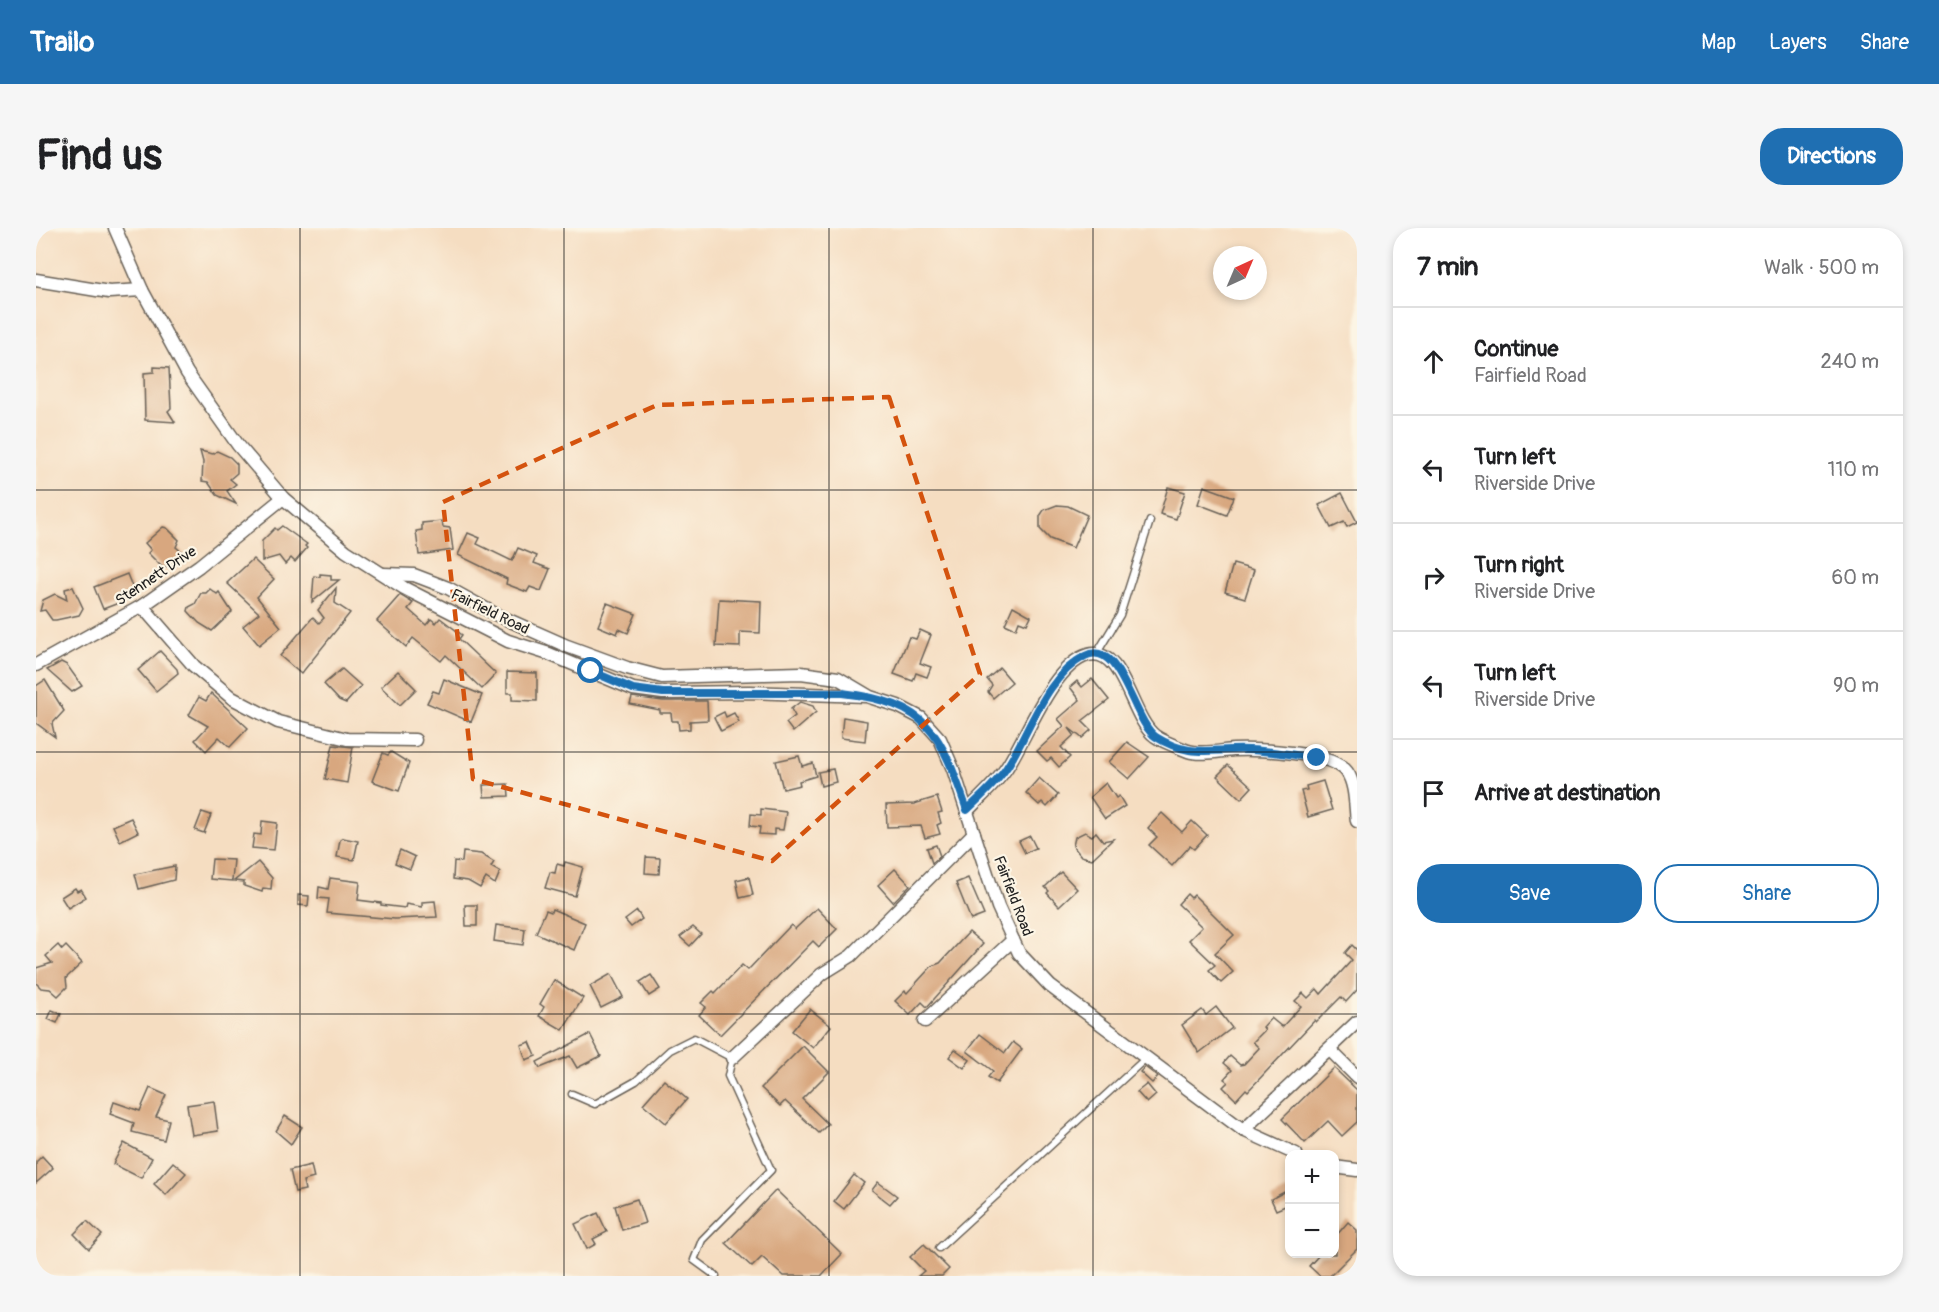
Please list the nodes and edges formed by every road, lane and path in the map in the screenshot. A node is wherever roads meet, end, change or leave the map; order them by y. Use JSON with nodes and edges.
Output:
{"nodes":[{"id":1,"x":115,"y":228,"type":"edge"},
{"id":2,"x":36,"y":280,"type":"edge"},
{"id":3,"x":142,"y":290,"type":"junction"},
{"id":4,"x":283,"y":498,"type":"junction"},
{"id":5,"x":1150,"y":521,"type":"dead end"},
{"id":6,"x":383,"y":574,"type":"junction"},
{"id":7,"x":142,"y":606,"type":"junction"},
{"id":8,"x":1097,"y":653,"type":"junction"},
{"id":9,"x":36,"y":665,"type":"edge"},
{"id":10,"x":870,"y":696,"type":"junction"},
{"id":11,"x":415,"y":740,"type":"dead end"},
{"id":12,"x":967,"y":810,"type":"junction"},
{"id":13,"x":1357,"y":821,"type":"edge"},
{"id":14,"x":974,"y":833,"type":"junction"},
{"id":15,"x":1013,"y":940,"type":"junction"},
{"id":16,"x":925,"y":1021,"type":"dead end"},
{"id":17,"x":1357,"y":1022,"type":"edge"},
{"id":18,"x":1330,"y":1050,"type":"junction"},
{"id":19,"x":732,"y":1058,"type":"junction"},
{"id":20,"x":1146,"y":1058,"type":"junction"},
{"id":21,"x":1357,"y":1077,"type":"edge"},
{"id":22,"x":572,"y":1094,"type":"dead end"},
{"id":23,"x":1243,"y":1130,"type":"junction"},
{"id":24,"x":1285,"y":1150,"type":"edge"},
{"id":25,"x":1339,"y":1168,"type":"edge"},
{"id":26,"x":1357,"y":1170,"type":"edge"},
{"id":27,"x":939,"y":1248,"type":"dead end"},
{"id":28,"x":716,"y":1276,"type":"edge"}],
"edges":[{"from":1,"to":3,"type":"street","name":"Fairfield Road"},
{"from":2,"to":3,"type":"street"},
{"from":3,"to":4,"type":"street","name":"Fairfield Road"},
{"from":4,"to":6,"type":"street","name":"Fairfield Road"},
{"from":4,"to":7,"type":"street","name":"Stennett Drive"},
{"from":5,"to":8,"type":"lane"},
{"from":6,"to":10,"type":"street","name":"Fairfield Road"},
{"from":6,"to":10,"type":"street","name":"Fairfield Road"},
{"from":7,"to":9,"type":"street","name":"Stennett Drive"},
{"from":7,"to":11,"type":"street"},
{"from":8,"to":12,"type":"street"},
{"from":8,"to":13,"type":"street"},
{"from":10,"to":12,"type":"street","name":"Fairfield Road"},
{"from":12,"to":14,"type":"street","name":"Fairfield Road"},
{"from":14,"to":15,"type":"street","name":"Fairfield Road"},
{"from":14,"to":19,"type":"street"},
{"from":15,"to":16,"type":"street"},
{"from":15,"to":20,"type":"street","name":"Fairfield Road"},
{"from":17,"to":18,"type":"street"},
{"from":18,"to":21,"type":"street"},
{"from":18,"to":23,"type":"street"},
{"from":19,"to":22,"type":"lane"},
{"from":19,"to":28,"type":"lane"},
{"from":20,"to":23,"type":"street","name":"Fairfield Road"},
{"from":20,"to":27,"type":"lane"},
{"from":23,"to":24,"type":"street","name":"Fairfield Road"},
{"from":25,"to":26,"type":"street"}]}
